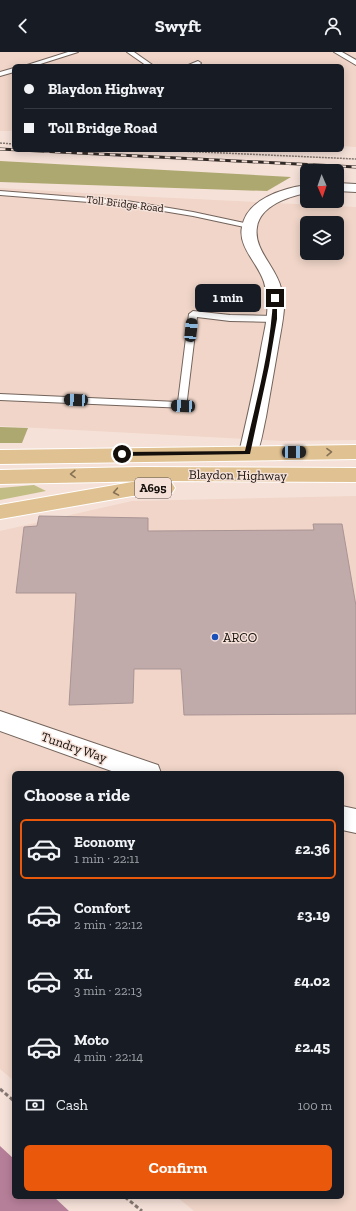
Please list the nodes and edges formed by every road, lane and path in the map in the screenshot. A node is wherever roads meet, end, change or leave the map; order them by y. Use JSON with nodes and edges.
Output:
{"nodes":[{"id":1,"x":75,"y":52,"type":"edge"},
{"id":2,"x":130,"y":52,"type":"edge"},
{"id":3,"x":337,"y":52,"type":"edge"},
{"id":4,"x":198,"y":63,"type":"dead end"},
{"id":5,"x":356,"y":63,"type":"edge"},
{"id":6,"x":34,"y":64,"type":"edge"},
{"id":7,"x":148,"y":64,"type":"edge"},
{"id":8,"x":195,"y":64,"type":"edge"},
{"id":9,"x":12,"y":71,"type":"edge"},
{"id":10,"x":0,"y":74,"type":"edge"},
{"id":11,"x":0,"y":143,"type":"edge"},
{"id":12,"x":12,"y":144,"type":"edge"},
{"id":13,"x":201,"y":152,"type":"edge"},
{"id":14,"x":356,"y":159,"type":"edge"},
{"id":15,"x":344,"y":187,"type":"edge"},
{"id":16,"x":356,"y":188,"type":"edge"},
{"id":17,"x":300,"y":190,"type":"edge"},
{"id":18,"x":0,"y":193,"type":"edge"},
{"id":19,"x":249,"y":226,"type":"junction"},
{"id":20,"x":274,"y":319,"type":"junction"},
{"id":21,"x":0,"y":396,"type":"edge"},
{"id":22,"x":356,"y":452,"type":"edge"},
{"id":23,"x":248,"y":453,"type":"junction"},
{"id":24,"x":0,"y":456,"type":"edge"},
{"id":25,"x":356,"y":475,"type":"edge"},
{"id":26,"x":308,"y":476,"type":"junction"},
{"id":27,"x":0,"y":477,"type":"edge"},
{"id":28,"x":0,"y":512,"type":"edge"},
{"id":29,"x":0,"y":721,"type":"edge"},
{"id":30,"x":142,"y":771,"type":"edge"},
{"id":31,"x":344,"y":818,"type":"edge"},
{"id":32,"x":356,"y":821,"type":"edge"},
{"id":33,"x":0,"y":1089,"type":"edge"},
{"id":34,"x":12,"y":1099,"type":"edge"},
{"id":35,"x":127,"y":1199,"type":"edge"},
{"id":36,"x":142,"y":1211,"type":"edge"}],
"edges":[{"from":1,"to":6,"type":"lane"},
{"from":2,"to":7,"type":"lane"},
{"from":3,"to":5,"type":"lane"},
{"from":4,"to":8,"type":"lane"},
{"from":9,"to":10,"type":"lane"},
{"from":11,"to":12,"type":"path"},
{"from":13,"to":14,"type":"path"},
{"from":15,"to":16,"type":"street"},
{"from":17,"to":19,"type":"street"},
{"from":18,"to":19,"type":"lane","name":"Toll Bridge Road"},
{"from":19,"to":20,"type":"street"},
{"from":20,"to":21,"type":"lane"},
{"from":20,"to":23,"type":"street"},
{"from":23,"to":22,"type":"main road","name":"Blaydon Highway","one_way":true},
{"from":23,"to":24,"type":"main road","name":"Blaydon Highway"},
{"from":25,"to":26,"type":"main road","name":"Blaydon Highway","number":"A695"},
{"from":26,"to":27,"type":"main road","name":"Blaydon Highway","one_way":true},
{"from":26,"to":28,"type":"main road","number":"A695","one_way":true},
{"from":29,"to":30,"type":"street","name":"Tundry Way"},
{"from":31,"to":32,"type":"street"},
{"from":33,"to":34,"type":"path"},
{"from":35,"to":36,"type":"path"}]}
